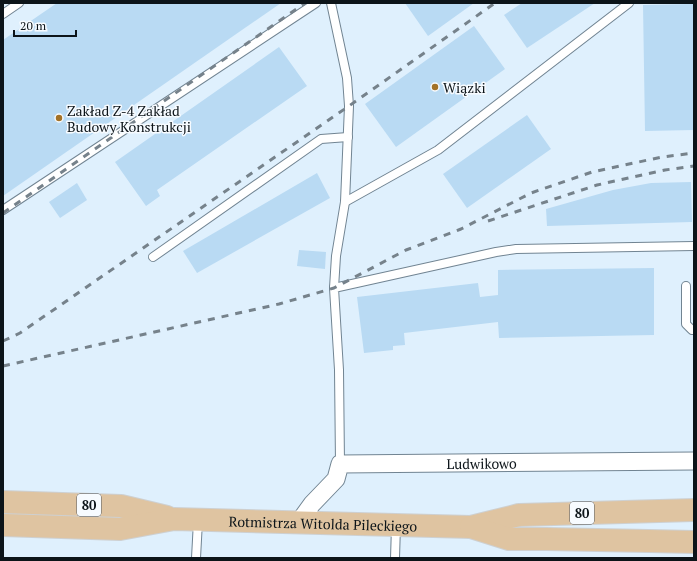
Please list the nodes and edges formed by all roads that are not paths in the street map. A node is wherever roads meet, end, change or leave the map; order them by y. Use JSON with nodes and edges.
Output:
{"nodes":[{"id":1,"x":19,"y":3,"type":"edge"},
{"id":2,"x":316,"y":3,"type":"edge"},
{"id":3,"x":332,"y":3,"type":"edge"},
{"id":4,"x":629,"y":3,"type":"edge"},
{"id":5,"x":3,"y":14,"type":"edge"},
{"id":6,"x":348,"y":137,"type":"junction"},
{"id":7,"x":345,"y":202,"type":"junction"},
{"id":8,"x":3,"y":210,"type":"edge"},
{"id":9,"x":694,"y":246,"type":"edge"},
{"id":10,"x":153,"y":257,"type":"dead end"},
{"id":11,"x":686,"y":286,"type":"dead end"},
{"id":12,"x":334,"y":288,"type":"junction"},
{"id":13,"x":694,"y":330,"type":"edge"},
{"id":14,"x":694,"y":461,"type":"edge"},
{"id":15,"x":340,"y":464,"type":"junction"},
{"id":16,"x":3,"y":502,"type":"edge"},
{"id":17,"x":694,"y":510,"type":"edge"},
{"id":18,"x":174,"y":519,"type":"junction"},
{"id":19,"x":199,"y":520,"type":"junction"},
{"id":20,"x":299,"y":522,"type":"junction"},
{"id":21,"x":3,"y":525,"type":"edge"},
{"id":22,"x":396,"y":525,"type":"junction"},
{"id":23,"x":471,"y":527,"type":"junction"},
{"id":24,"x":694,"y":542,"type":"edge"},
{"id":25,"x":196,"y":558,"type":"edge"},
{"id":26,"x":395,"y":558,"type":"edge"}],
"edges":[{"from":1,"to":5,"type":"lane"},
{"from":2,"to":8,"type":"lane"},
{"from":3,"to":6,"type":"lane"},
{"from":4,"to":7,"type":"lane"},
{"from":6,"to":7,"type":"lane"},
{"from":6,"to":10,"type":"lane"},
{"from":7,"to":12,"type":"lane"},
{"from":9,"to":12,"type":"lane"},
{"from":11,"to":13,"type":"lane"},
{"from":12,"to":15,"type":"lane"},
{"from":14,"to":15,"type":"street","name":"Ludwikowo"},
{"from":15,"to":20,"type":"street"},
{"from":16,"to":18,"type":"main road","name":"Rotmistrza Witolda Pileckiego","number":"80"},
{"from":17,"to":23,"type":"main road","name":"Rotmistrza Witolda Pileckiego","number":"80"},
{"from":18,"to":19,"type":"main road","name":"Rotmistrza Witolda Pileckiego","number":"80"},
{"from":18,"to":21,"type":"main road","name":"Rotmistrza Witolda Pileckiego","number":"80"},
{"from":19,"to":20,"type":"main road","name":"Rotmistrza Witolda Pileckiego","number":"80"},
{"from":19,"to":25,"type":"lane"},
{"from":20,"to":22,"type":"main road","name":"Rotmistrza Witolda Pileckiego","number":"80"},
{"from":22,"to":23,"type":"main road","name":"Rotmistrza Witolda Pileckiego","number":"80"},
{"from":22,"to":26,"type":"lane"},
{"from":23,"to":24,"type":"main road","name":"Rotmistrza Witolda Pileckiego","number":"80"}]}
